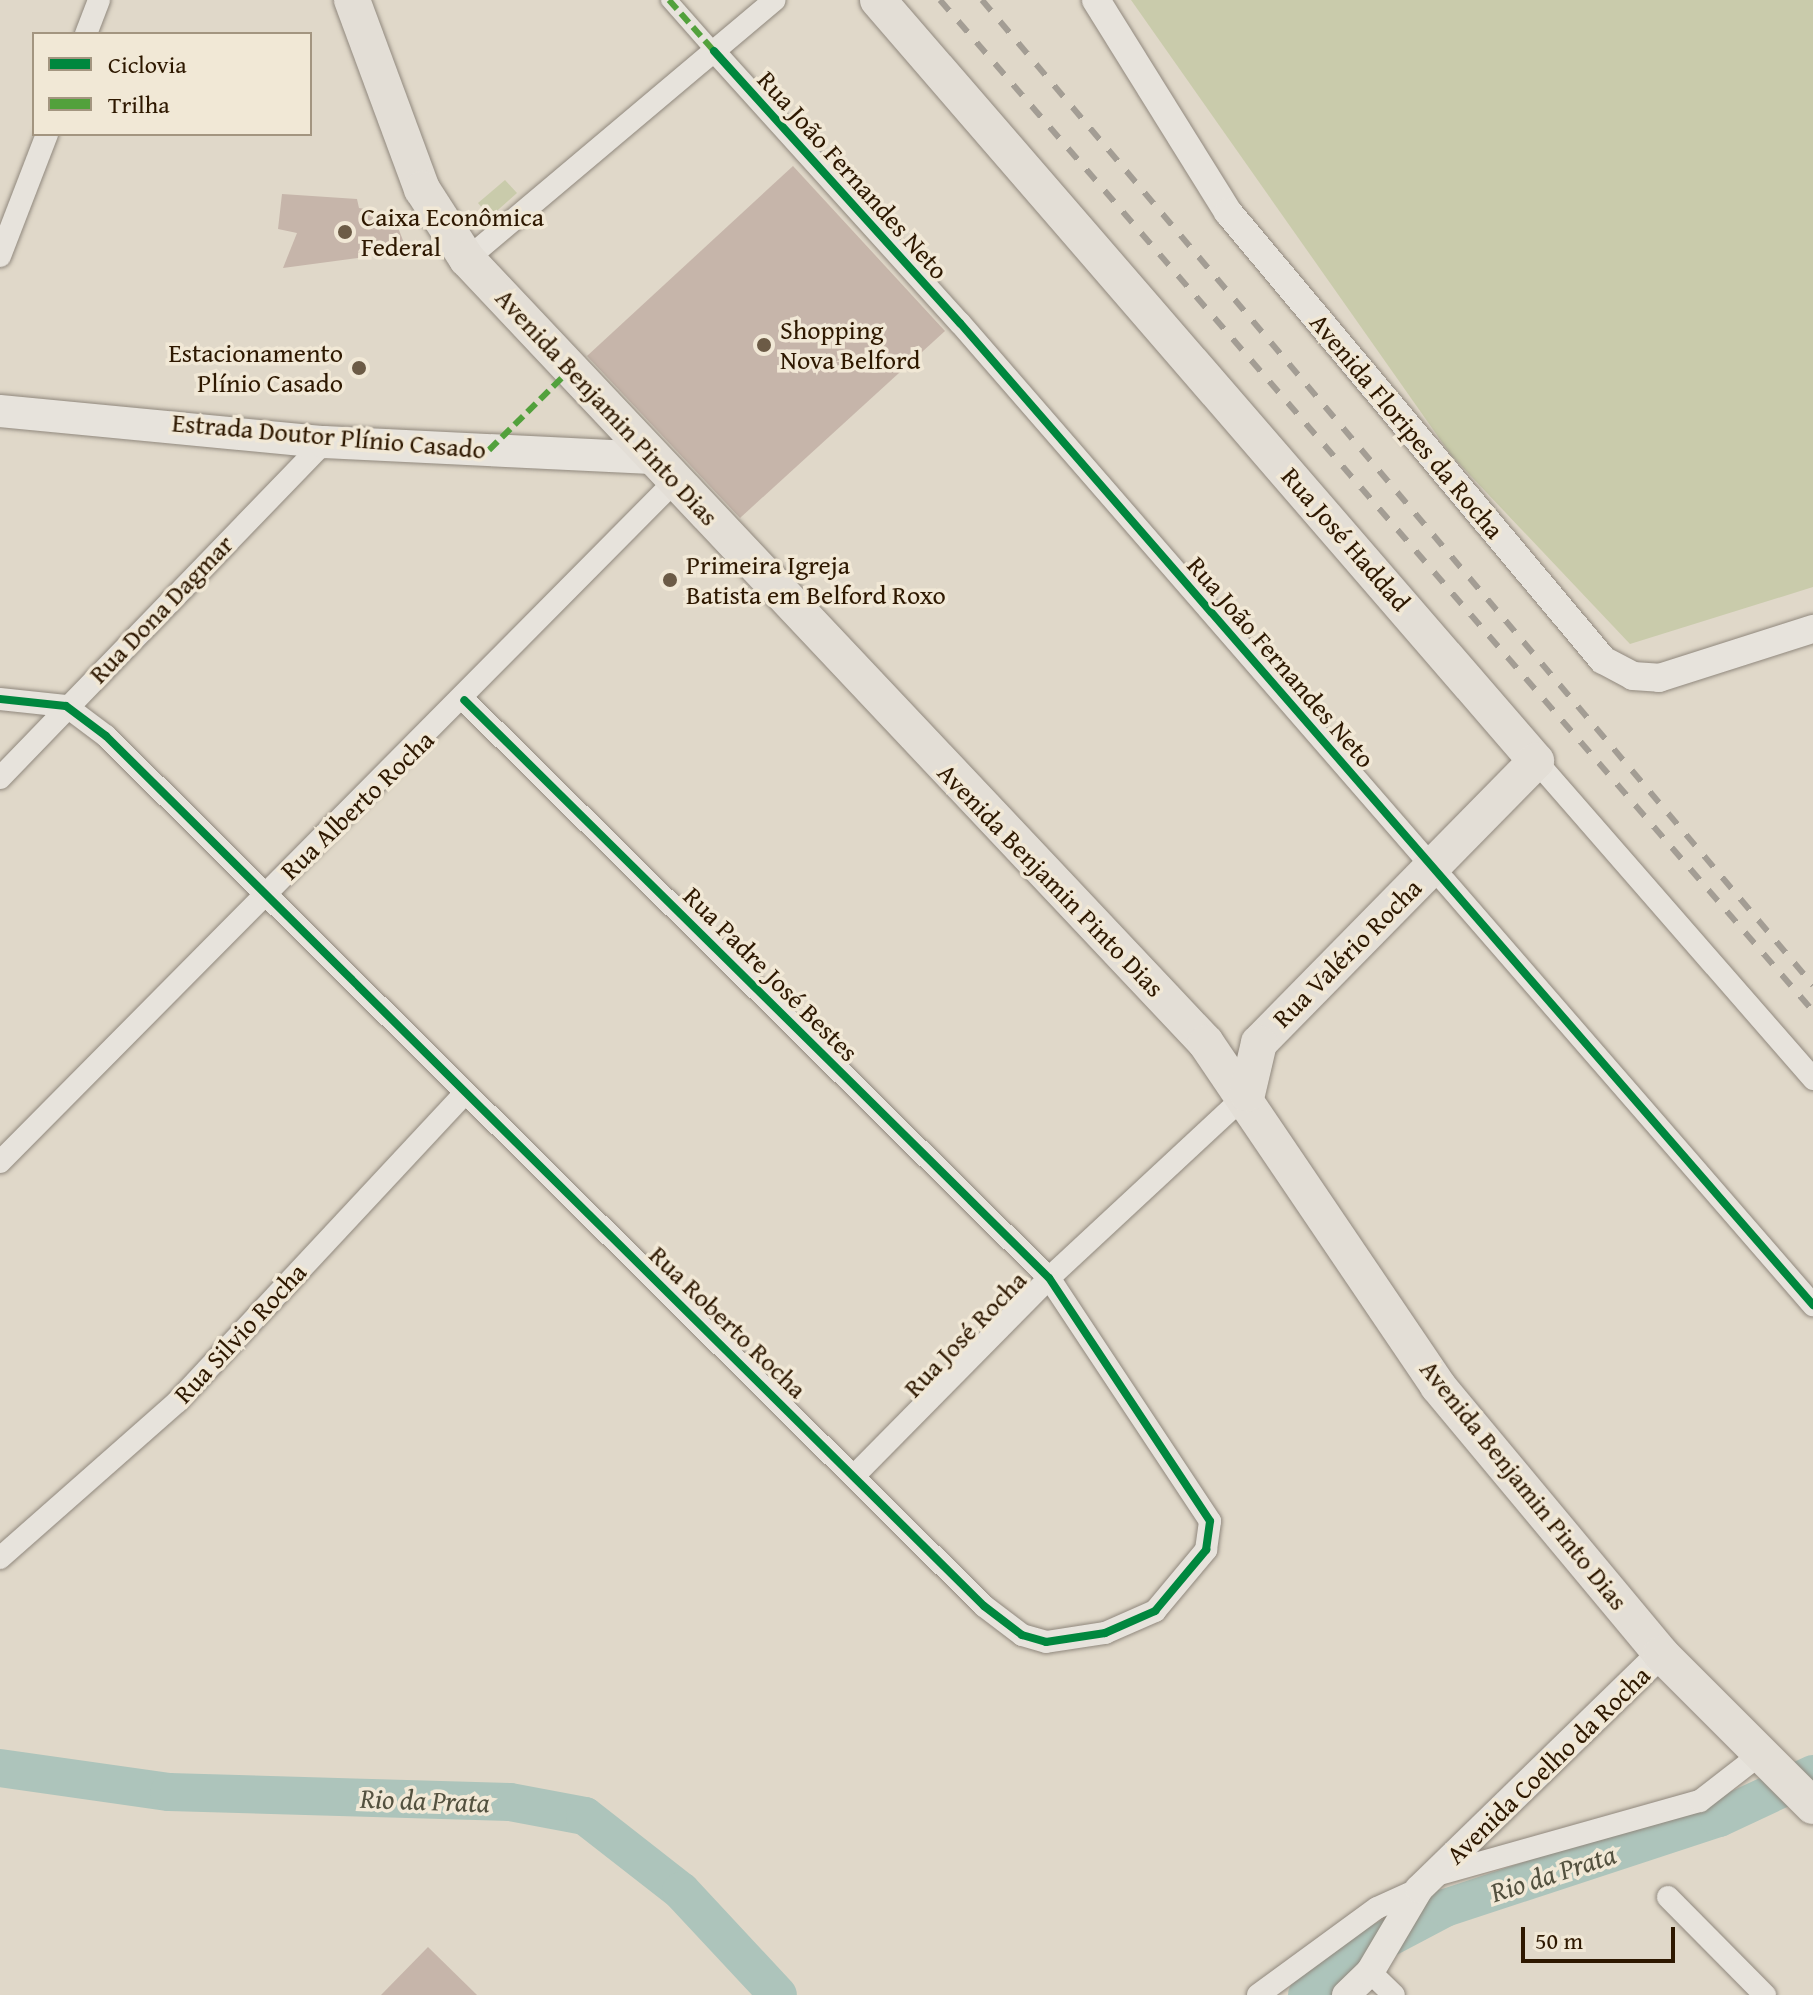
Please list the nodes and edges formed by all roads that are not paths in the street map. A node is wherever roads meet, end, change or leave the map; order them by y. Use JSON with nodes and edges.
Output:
{"nodes":[{"id":1,"x":99,"y":0,"type":"edge"},
{"id":2,"x":352,"y":0,"type":"edge"},
{"id":3,"x":669,"y":0,"type":"edge"},
{"id":4,"x":775,"y":0,"type":"edge"},
{"id":5,"x":878,"y":0,"type":"edge"},
{"id":6,"x":1096,"y":0,"type":"edge"},
{"id":7,"x":87,"y":32,"type":"edge"},
{"id":8,"x":714,"y":51,"type":"junction"},
{"id":9,"x":46,"y":136,"type":"edge"},
{"id":10,"x":0,"y":256,"type":"edge"},
{"id":11,"x":467,"y":259,"type":"junction"},
{"id":12,"x":0,"y":411,"type":"edge"},
{"id":13,"x":324,"y":442,"type":"junction"},
{"id":14,"x":667,"y":468,"type":"junction"},
{"id":15,"x":1813,"y":629,"type":"edge"},
{"id":16,"x":0,"y":699,"type":"edge"},
{"id":17,"x":464,"y":700,"type":"junction"},
{"id":18,"x":66,"y":706,"type":"junction"},
{"id":19,"x":1536,"y":761,"type":"junction"},
{"id":20,"x":0,"y":778,"type":"edge"},
{"id":21,"x":1432,"y":866,"type":"junction"},
{"id":22,"x":261,"y":897,"type":"junction"},
{"id":23,"x":1206,"y":1043,"type":"junction"},
{"id":24,"x":1259,"y":1043,"type":"junction"},
{"id":25,"x":1813,"y":1079,"type":"edge"},
{"id":26,"x":465,"y":1093,"type":"junction"},
{"id":27,"x":1247,"y":1094,"type":"junction"},
{"id":28,"x":0,"y":1162,"type":"edge"},
{"id":29,"x":1049,"y":1278,"type":"junction"},
{"id":30,"x":1813,"y":1305,"type":"edge"},
{"id":31,"x":855,"y":1475,"type":"junction"},
{"id":32,"x":0,"y":1558,"type":"edge"},
{"id":33,"x":1661,"y":1654,"type":"junction"},
{"id":34,"x":1764,"y":1761,"type":"junction"},
{"id":35,"x":1809,"y":1802,"type":"edge"},
{"id":36,"x":1427,"y":1882,"type":"junction"},
{"id":37,"x":1668,"y":1897,"type":"dead end"},
{"id":38,"x":1372,"y":1968,"type":"junction"},
{"id":39,"x":1258,"y":1995,"type":"edge"},
{"id":40,"x":1346,"y":1995,"type":"edge"},
{"id":41,"x":1394,"y":1995,"type":"edge"},
{"id":42,"x":1765,"y":1995,"type":"edge"}],
"edges":[{"from":1,"to":7,"type":"street"},
{"from":2,"to":11,"type":"main road","name":"Avenida Benjamin Pinto Dias"},
{"from":3,"to":8,"type":"street","name":"Rua João Fernandes Neto"},
{"from":4,"to":8,"type":"street"},
{"from":5,"to":19,"type":"main road","name":"Rua José Haddad"},
{"from":6,"to":15,"type":"street","name":"Avenida Floripes da Rocha"},
{"from":8,"to":11,"type":"street"},
{"from":8,"to":21,"type":"street","name":"Rua João Fernandes Neto"},
{"from":9,"to":10,"type":"street"},
{"from":11,"to":14,"type":"main road","name":"Avenida Benjamin Pinto Dias"},
{"from":12,"to":13,"type":"main road","name":"Estrada Doutor Plínio Casado"},
{"from":13,"to":14,"type":"main road","name":"Estrada Doutor Plínio Casado"},
{"from":13,"to":18,"type":"street","name":"Rua Dona Dagmar"},
{"from":14,"to":17,"type":"street","name":"Rua Alberto Rocha"},
{"from":14,"to":23,"type":"main road","name":"Avenida Benjamin Pinto Dias"},
{"from":16,"to":18,"type":"street"},
{"from":17,"to":22,"type":"street","name":"Rua Alberto Rocha"},
{"from":17,"to":29,"type":"street","name":"Rua Padre José Bestes"},
{"from":18,"to":20,"type":"street","name":"Rua Dona Dagmar"},
{"from":18,"to":22,"type":"street","name":"Rua Roberto Rocha"},
{"from":19,"to":21,"type":"main road","name":"Rua Valério Rocha"},
{"from":19,"to":25,"type":"street","name":"Rua José Haddad"},
{"from":21,"to":24,"type":"main road","name":"Rua Valério Rocha"},
{"from":21,"to":30,"type":"street","name":"Rua João Fernandes Neto"},
{"from":22,"to":26,"type":"street","name":"Rua Roberto Rocha"},
{"from":22,"to":28,"type":"street","name":"Rua Alberto Rocha"},
{"from":23,"to":24,"type":"main road"},
{"from":23,"to":27,"type":"main road","name":"Avenida Benjamin Pinto Dias"},
{"from":24,"to":27,"type":"main road"},
{"from":26,"to":31,"type":"street","name":"Rua Roberto Rocha"},
{"from":26,"to":32,"type":"street","name":"Rua Silvio Rocha"},
{"from":27,"to":29,"type":"street","name":"Rua José Rocha"},
{"from":27,"to":33,"type":"main road","name":"Avenida Benjamin Pinto Dias"},
{"from":29,"to":31,"type":"street","name":"Rua José Rocha"},
{"from":29,"to":31,"type":"street","name":"Rua Roberto Rocha"},
{"from":33,"to":34,"type":"main road","name":"Avenida Benjamin Pinto Dias"},
{"from":33,"to":36,"type":"street","name":"Avenida Coelho da Rocha"},
{"from":34,"to":35,"type":"main road","name":"Avenida Benjamin Pinto Dias"},
{"from":34,"to":36,"type":"street","name":"Avenida Coelho da Rocha"},
{"from":36,"to":38,"type":"street","name":"Avenida Coelho da Rocha"},
{"from":36,"to":39,"type":"street"},
{"from":37,"to":42,"type":"street"},
{"from":38,"to":40,"type":"street","name":"Avenida Coelho da Rocha"},
{"from":38,"to":41,"type":"street"}]}
